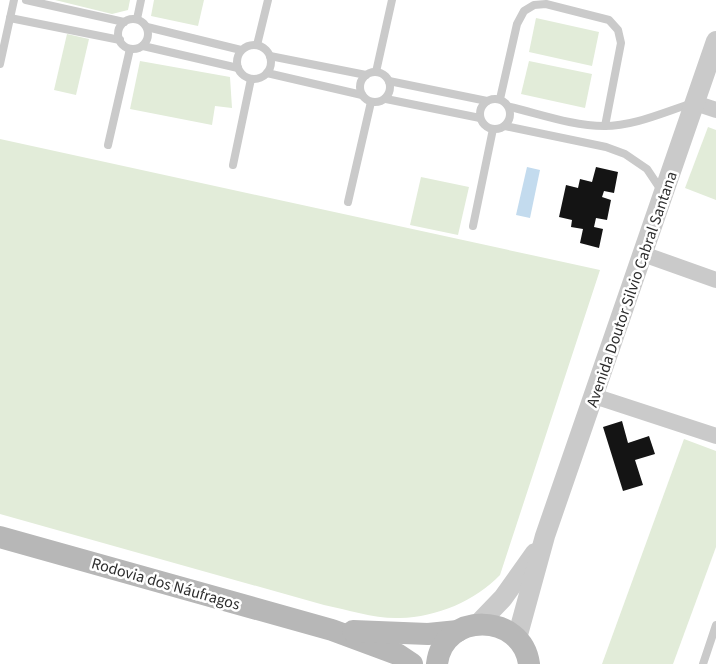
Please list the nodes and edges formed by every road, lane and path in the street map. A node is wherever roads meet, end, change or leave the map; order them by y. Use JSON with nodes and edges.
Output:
{"nodes":[{"id":1,"x":14,"y":0,"type":"edge"},
{"id":2,"x":26,"y":0,"type":"edge"},
{"id":3,"x":141,"y":0,"type":"edge"},
{"id":4,"x":268,"y":0,"type":"edge"},
{"id":5,"x":392,"y":0,"type":"edge"},
{"id":6,"x":10,"y":18,"type":"junction"},
{"id":7,"x":137,"y":19,"type":"junction"},
{"id":8,"x":124,"y":22,"type":"junction"},
{"id":9,"x":147,"y":27,"type":"junction"},
{"id":10,"x":120,"y":40,"type":"junction"},
{"id":11,"x":716,"y":41,"type":"edge"},
{"id":12,"x":257,"y":45,"type":"junction"},
{"id":13,"x":143,"y":46,"type":"junction"},
{"id":14,"x":130,"y":49,"type":"junction"},
{"id":15,"x":241,"y":50,"type":"junction"},
{"id":16,"x":270,"y":56,"type":"junction"},
{"id":17,"x":0,"y":64,"type":"edge"},
{"id":18,"x":238,"y":68,"type":"junction"},
{"id":19,"x":376,"y":72,"type":"junction"},
{"id":20,"x":267,"y":73,"type":"junction"},
{"id":21,"x":366,"y":75,"type":"junction"},
{"id":22,"x":251,"y":79,"type":"junction"},
{"id":23,"x":389,"y":81,"type":"junction"},
{"id":24,"x":362,"y":95,"type":"junction"},
{"id":25,"x":386,"y":99,"type":"junction"},
{"id":26,"x":500,"y":99,"type":"junction"},
{"id":27,"x":486,"y":101,"type":"junction"},
{"id":28,"x":371,"y":102,"type":"junction"},
{"id":29,"x":695,"y":102,"type":"junction"},
{"id":30,"x":510,"y":107,"type":"junction"},
{"id":31,"x":716,"y":110,"type":"edge"},
{"id":32,"x":480,"y":118,"type":"junction"},
{"id":33,"x":505,"y":126,"type":"junction"},
{"id":34,"x":604,"y":126,"type":"junction"},
{"id":35,"x":493,"y":129,"type":"junction"},
{"id":36,"x":108,"y":145,"type":"dead end"},
{"id":37,"x":233,"y":165,"type":"dead end"},
{"id":38,"x":663,"y":193,"type":"junction"},
{"id":39,"x":348,"y":202,"type":"dead end"},
{"id":40,"x":473,"y":226,"type":"dead end"},
{"id":41,"x":643,"y":254,"type":"junction"},
{"id":42,"x":716,"y":280,"type":"edge"},
{"id":43,"x":594,"y":396,"type":"junction"},
{"id":44,"x":716,"y":436,"type":"edge"},
{"id":45,"x":545,"y":536,"type":"junction"},
{"id":46,"x":0,"y":537,"type":"edge"},
{"id":47,"x":716,"y":625,"type":"edge"},
{"id":48,"x":468,"y":627,"type":"junction"},
{"id":49,"x":332,"y":630,"type":"junction"},
{"id":50,"x":517,"y":638,"type":"junction"},
{"id":51,"x":530,"y":662,"type":"edge"},
{"id":52,"x":412,"y":664,"type":"edge"},
{"id":53,"x":437,"y":664,"type":"edge"},
{"id":54,"x":703,"y":664,"type":"edge"}],
"edges":[{"from":1,"to":6,"type":"lane"},
{"from":2,"to":8,"type":"lane"},
{"from":3,"to":7,"type":"lane"},
{"from":4,"to":12,"type":"lane"},
{"from":5,"to":19,"type":"lane"},
{"from":6,"to":10,"type":"lane"},
{"from":6,"to":17,"type":"lane"},
{"from":7,"to":8,"type":"lane"},
{"from":7,"to":9,"type":"lane"},
{"from":8,"to":10,"type":"lane"},
{"from":9,"to":13,"type":"lane"},
{"from":9,"to":15,"type":"lane"},
{"from":10,"to":14,"type":"lane"},
{"from":11,"to":29,"type":"street","name":"Avenida Doutor Silvio Cabral Santana"},
{"from":12,"to":15,"type":"lane"},
{"from":12,"to":16,"type":"lane"},
{"from":13,"to":14,"type":"lane"},
{"from":13,"to":18,"type":"lane"},
{"from":14,"to":36,"type":"lane"},
{"from":15,"to":18,"type":"lane"},
{"from":16,"to":20,"type":"lane"},
{"from":16,"to":21,"type":"lane"},
{"from":18,"to":22,"type":"lane"},
{"from":19,"to":21,"type":"lane"},
{"from":19,"to":23,"type":"lane"},
{"from":20,"to":22,"type":"lane"},
{"from":20,"to":24,"type":"lane"},
{"from":21,"to":24,"type":"lane"},
{"from":22,"to":37,"type":"lane"},
{"from":23,"to":25,"type":"lane"},
{"from":23,"to":27,"type":"lane"},
{"from":24,"to":28,"type":"lane"},
{"from":25,"to":28,"type":"lane"},
{"from":25,"to":32,"type":"lane"},
{"from":26,"to":27,"type":"lane"},
{"from":26,"to":30,"type":"lane"},
{"from":26,"to":34,"type":"lane"},
{"from":27,"to":32,"type":"lane"},
{"from":28,"to":39,"type":"lane"},
{"from":29,"to":31,"type":"street"},
{"from":29,"to":34,"type":"lane"},
{"from":29,"to":38,"type":"street","name":"Avenida Doutor Silvio Cabral Santana"},
{"from":30,"to":33,"type":"lane"},
{"from":30,"to":34,"type":"lane"},
{"from":32,"to":35,"type":"lane"},
{"from":33,"to":35,"type":"lane"},
{"from":33,"to":38,"type":"lane"},
{"from":35,"to":40,"type":"lane"},
{"from":38,"to":41,"type":"street","name":"Avenida Doutor Silvio Cabral Santana"},
{"from":41,"to":42,"type":"street"},
{"from":41,"to":43,"type":"street","name":"Avenida Doutor Silvio Cabral Santana"},
{"from":43,"to":44,"type":"street"},
{"from":43,"to":45,"type":"street","name":"Avenida Doutor Silvio Cabral Santana"},
{"from":45,"to":48,"type":"street","name":"Avenida Doutor Silvio Cabral Santana"},
{"from":45,"to":50,"type":"street","name":"Avenida Doutor Silvio Cabral Santana"},
{"from":46,"to":49,"type":"main road","name":"Rodovia dos Náufragos"},
{"from":47,"to":54,"type":"lane"},
{"from":48,"to":49,"type":"main road"},
{"from":48,"to":50,"type":"main road"},
{"from":48,"to":53,"type":"main road"},
{"from":49,"to":52,"type":"main road"},
{"from":50,"to":51,"type":"main road"}]}
